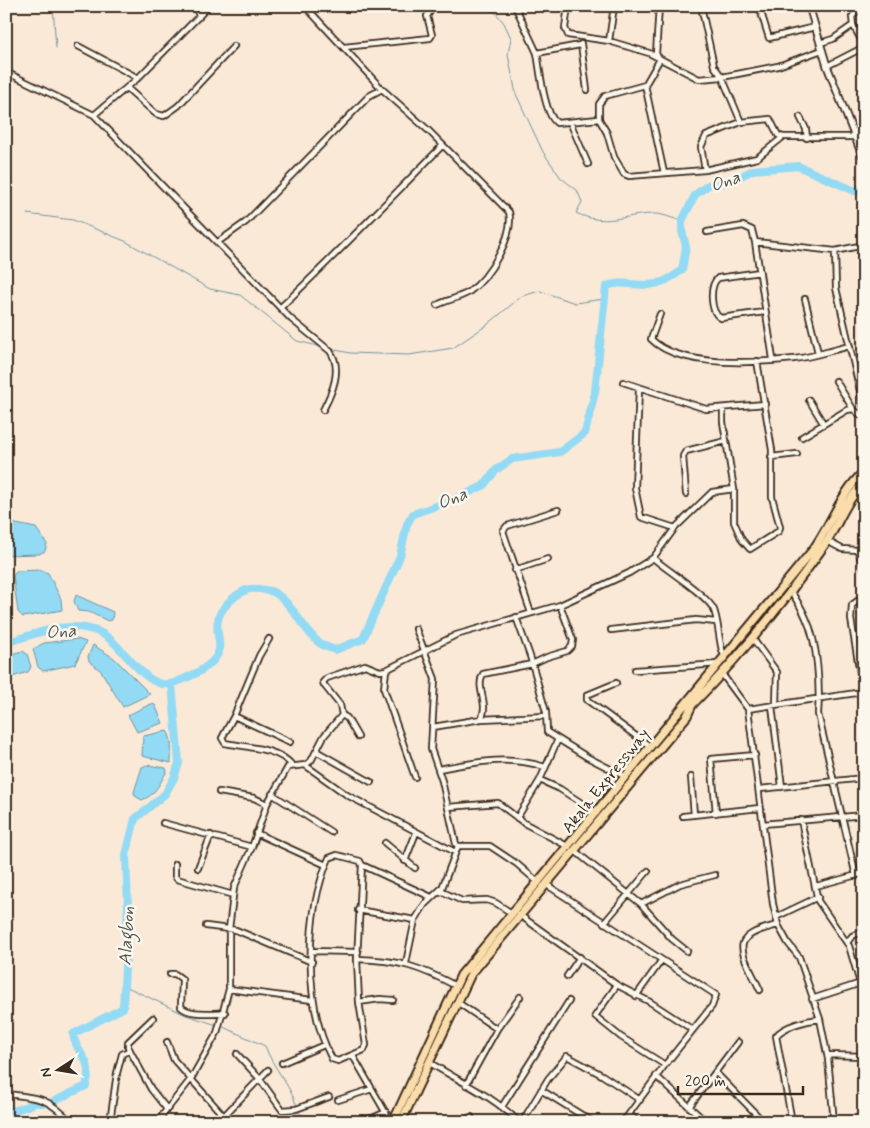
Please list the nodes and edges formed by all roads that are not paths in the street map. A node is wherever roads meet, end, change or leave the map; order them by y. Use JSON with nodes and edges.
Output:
{"nodes":[{"id":1,"x":196,"y":6,"type":"edge"},
{"id":2,"x":209,"y":6,"type":"edge"},
{"id":3,"x":305,"y":6,"type":"edge"},
{"id":4,"x":434,"y":6,"type":"edge"},
{"id":5,"x":515,"y":6,"type":"edge"},
{"id":6,"x":568,"y":6,"type":"edge"},
{"id":7,"x":614,"y":6,"type":"edge"},
{"id":8,"x":659,"y":6,"type":"edge"},
{"id":9,"x":701,"y":6,"type":"edge"},
{"id":10,"x":759,"y":6,"type":"edge"},
{"id":11,"x":809,"y":6,"type":"edge"},
{"id":12,"x":864,"y":8,"type":"edge"},
{"id":13,"x":200,"y":17,"type":"junction"},
{"id":14,"x":853,"y":25,"type":"junction"},
{"id":15,"x":815,"y":27,"type":"junction"},
{"id":16,"x":582,"y":38,"type":"junction"},
{"id":17,"x":609,"y":41,"type":"junction"},
{"id":18,"x":820,"y":43,"type":"junction"},
{"id":19,"x":580,"y":45,"type":"junction"},
{"id":20,"x":78,"y":46,"type":"dead end"},
{"id":21,"x":234,"y":46,"type":"dead end"},
{"id":22,"x":864,"y":46,"type":"edge"},
{"id":23,"x":344,"y":47,"type":"junction"},
{"id":24,"x":822,"y":50,"type":"junction"},
{"id":25,"x":537,"y":53,"type":"junction"},
{"id":26,"x":660,"y":59,"type":"junction"},
{"id":27,"x":827,"y":66,"type":"junction"},
{"id":28,"x":6,"y":72,"type":"edge"},
{"id":29,"x":722,"y":77,"type":"junction"},
{"id":30,"x":138,"y":78,"type":"junction"},
{"id":31,"x":645,"y":86,"type":"junction"},
{"id":32,"x":126,"y":88,"type":"junction"},
{"id":33,"x":382,"y":88,"type":"junction"},
{"id":34,"x":587,"y":90,"type":"dead end"},
{"id":35,"x":94,"y":115,"type":"junction"},
{"id":36,"x":800,"y":117,"type":"dead end"},
{"id":37,"x":599,"y":119,"type":"junction"},
{"id":38,"x":570,"y":122,"type":"junction"},
{"id":39,"x":741,"y":122,"type":"junction"},
{"id":40,"x":864,"y":127,"type":"edge"},
{"id":41,"x":855,"y":135,"type":"junction"},
{"id":42,"x":783,"y":137,"type":"junction"},
{"id":43,"x":807,"y":138,"type":"junction"},
{"id":44,"x":442,"y":146,"type":"junction"},
{"id":45,"x":864,"y":160,"type":"edge"},
{"id":46,"x":588,"y":164,"type":"dead end"},
{"id":47,"x":705,"y":170,"type":"junction"},
{"id":48,"x":664,"y":173,"type":"junction"},
{"id":49,"x":707,"y":232,"type":"dead end"},
{"id":50,"x":218,"y":242,"type":"junction"},
{"id":51,"x":755,"y":242,"type":"junction"},
{"id":52,"x":864,"y":245,"type":"edge"},
{"id":53,"x":835,"y":251,"type":"junction"},
{"id":54,"x":760,"y":272,"type":"junction"},
{"id":55,"x":805,"y":299,"type":"dead end"},
{"id":56,"x":436,"y":305,"type":"dead end"},
{"id":57,"x":280,"y":307,"type":"junction"},
{"id":58,"x":765,"y":312,"type":"junction"},
{"id":59,"x":660,"y":314,"type":"dead end"},
{"id":60,"x":850,"y":346,"type":"junction"},
{"id":61,"x":818,"y":353,"type":"junction"},
{"id":62,"x":773,"y":359,"type":"junction"},
{"id":63,"x":757,"y":361,"type":"junction"},
{"id":64,"x":836,"y":381,"type":"dead end"},
{"id":65,"x":623,"y":382,"type":"dead end"},
{"id":66,"x":639,"y":389,"type":"junction"},
{"id":67,"x":809,"y":400,"type":"dead end"},
{"id":68,"x":765,"y":404,"type":"junction"},
{"id":69,"x":723,"y":408,"type":"junction"},
{"id":70,"x":864,"y":408,"type":"edge"},
{"id":71,"x":853,"y":409,"type":"junction"},
{"id":72,"x":323,"y":410,"type":"dead end"},
{"id":73,"x":864,"y":418,"type":"edge"},
{"id":74,"x":823,"y":423,"type":"junction"},
{"id":75,"x":802,"y":437,"type":"dead end"},
{"id":76,"x":726,"y":441,"type":"junction"},
{"id":77,"x":797,"y":454,"type":"dead end"},
{"id":78,"x":771,"y":457,"type":"junction"},
{"id":79,"x":864,"y":472,"type":"edge"},
{"id":80,"x":864,"y":483,"type":"edge"},
{"id":81,"x":734,"y":489,"type":"junction"},
{"id":82,"x":686,"y":494,"type":"dead end"},
{"id":83,"x":558,"y":510,"type":"dead end"},
{"id":84,"x":675,"y":528,"type":"junction"},
{"id":85,"x":827,"y":541,"type":"junction"},
{"id":86,"x":861,"y":550,"type":"edge"},
{"id":87,"x":653,"y":558,"type":"junction"},
{"id":88,"x":548,"y":559,"type":"dead end"},
{"id":89,"x":864,"y":569,"type":"edge"},
{"id":90,"x":515,"y":570,"type":"junction"},
{"id":91,"x":790,"y":590,"type":"junction"},
{"id":92,"x":864,"y":596,"type":"edge"},
{"id":93,"x":560,"y":605,"type":"junction"},
{"id":94,"x":531,"y":614,"type":"junction"},
{"id":95,"x":516,"y":618,"type":"junction"},
{"id":96,"x":716,"y":622,"type":"junction"},
{"id":97,"x":416,"y":629,"type":"dead end"},
{"id":98,"x":611,"y":630,"type":"dead end"},
{"id":99,"x":744,"y":633,"type":"junction"},
{"id":100,"x":755,"y":637,"type":"junction"},
{"id":101,"x":269,"y":639,"type":"dead end"},
{"id":102,"x":734,"y":645,"type":"junction"},
{"id":103,"x":425,"y":650,"type":"junction"},
{"id":104,"x":742,"y":652,"type":"junction"},
{"id":105,"x":725,"y":656,"type":"junction"},
{"id":106,"x":532,"y":664,"type":"junction"},
{"id":107,"x":719,"y":664,"type":"junction"},
{"id":108,"x":386,"y":670,"type":"junction"},
{"id":109,"x":635,"y":670,"type":"dead end"},
{"id":110,"x":722,"y":674,"type":"junction"},
{"id":111,"x":616,"y":683,"type":"dead end"},
{"id":112,"x":863,"y":692,"type":"edge"},
{"id":113,"x":821,"y":699,"type":"junction"},
{"id":114,"x":774,"y":705,"type":"junction"},
{"id":115,"x":748,"y":709,"type":"junction"},
{"id":116,"x":864,"y":713,"type":"edge"},
{"id":117,"x":342,"y":715,"type":"junction"},
{"id":118,"x":234,"y":716,"type":"junction"},
{"id":119,"x":546,"y":716,"type":"junction"},
{"id":120,"x":481,"y":719,"type":"junction"},
{"id":121,"x":432,"y":727,"type":"junction"},
{"id":122,"x":358,"y":737,"type":"dead end"},
{"id":123,"x":558,"y":739,"type":"junction"},
{"id":124,"x":290,"y":742,"type":"dead end"},
{"id":125,"x":651,"y":747,"type":"junction"},
{"id":126,"x":316,"y":751,"type":"junction"},
{"id":127,"x":755,"y":755,"type":"junction"},
{"id":128,"x":292,"y":765,"type":"junction"},
{"id":129,"x":305,"y":765,"type":"junction"},
{"id":130,"x":545,"y":767,"type":"junction"},
{"id":131,"x":438,"y":769,"type":"junction"},
{"id":132,"x":691,"y":776,"type":"dead end"},
{"id":133,"x":415,"y":777,"type":"dead end"},
{"id":134,"x":626,"y":777,"type":"junction"},
{"id":135,"x":864,"y":778,"type":"edge"},
{"id":136,"x":540,"y":780,"type":"junction"},
{"id":137,"x":372,"y":782,"type":"dead end"},
{"id":138,"x":832,"y":782,"type":"junction"},
{"id":139,"x":782,"y":788,"type":"junction"},
{"id":140,"x":760,"y":789,"type":"junction"},
{"id":141,"x":219,"y":792,"type":"dead end"},
{"id":142,"x":272,"y":794,"type":"junction"},
{"id":143,"x":266,"y":804,"type":"junction"},
{"id":144,"x":448,"y":807,"type":"junction"},
{"id":145,"x":760,"y":808,"type":"junction"},
{"id":146,"x":596,"y":813,"type":"junction"},
{"id":147,"x":716,"y":813,"type":"junction"},
{"id":148,"x":694,"y":815,"type":"junction"},
{"id":149,"x":864,"y":815,"type":"edge"},
{"id":150,"x":683,"y":816,"type":"dead end"},
{"id":151,"x":843,"y":816,"type":"junction"},
{"id":152,"x":517,"y":818,"type":"junction"},
{"id":153,"x":801,"y":820,"type":"junction"},
{"id":154,"x":163,"y":823,"type":"dead end"},
{"id":155,"x":763,"y":824,"type":"junction"},
{"id":156,"x":332,"y":832,"type":"dead end"},
{"id":157,"x":256,"y":833,"type":"junction"},
{"id":158,"x":416,"y":833,"type":"junction"},
{"id":159,"x":211,"y":835,"type":"junction"},
{"id":160,"x":384,"y":843,"type":"dead end"},
{"id":161,"x":252,"y":846,"type":"junction"},
{"id":162,"x":458,"y":846,"type":"junction"},
{"id":163,"x":572,"y":849,"type":"junction"},
{"id":164,"x":455,"y":852,"type":"junction"},
{"id":165,"x":405,"y":861,"type":"junction"},
{"id":166,"x":175,"y":864,"type":"dead end"},
{"id":167,"x":326,"y":864,"type":"junction"},
{"id":168,"x":362,"y":865,"type":"junction"},
{"id":169,"x":198,"y":868,"type":"dead end"},
{"id":170,"x":415,"y":868,"type":"dead end"},
{"id":171,"x":648,"y":871,"type":"dead end"},
{"id":172,"x":864,"y":873,"type":"edge"},
{"id":173,"x":715,"y":875,"type":"dead end"},
{"id":174,"x":856,"y":876,"type":"junction"},
{"id":175,"x":543,"y":884,"type":"junction"},
{"id":176,"x":816,"y":886,"type":"junction"},
{"id":177,"x":438,"y":893,"type":"junction"},
{"id":178,"x":629,"y":894,"type":"junction"},
{"id":179,"x":233,"y":895,"type":"junction"},
{"id":180,"x":818,"y":896,"type":"junction"},
{"id":181,"x":431,"y":897,"type":"junction"},
{"id":182,"x":641,"y":904,"type":"junction"},
{"id":183,"x":358,"y":910,"type":"junction"},
{"id":184,"x":517,"y":915,"type":"junction"},
{"id":185,"x":776,"y":917,"type":"junction"},
{"id":186,"x":415,"y":920,"type":"junction"},
{"id":187,"x":604,"y":923,"type":"junction"},
{"id":188,"x":778,"y":925,"type":"junction"},
{"id":189,"x":206,"y":926,"type":"dead end"},
{"id":190,"x":229,"y":929,"type":"junction"},
{"id":191,"x":864,"y":931,"type":"edge"},
{"id":192,"x":847,"y":943,"type":"junction"},
{"id":193,"x":311,"y":951,"type":"junction"},
{"id":194,"x":687,"y":951,"type":"dead end"},
{"id":195,"x":358,"y":952,"type":"junction"},
{"id":196,"x":580,"y":957,"type":"junction"},
{"id":197,"x":357,"y":959,"type":"junction"},
{"id":198,"x":661,"y":961,"type":"junction"},
{"id":199,"x":312,"y":962,"type":"junction"},
{"id":200,"x":406,"y":963,"type":"junction"},
{"id":201,"x":170,"y":974,"type":"dead end"},
{"id":202,"x":567,"y":976,"type":"dead end"},
{"id":203,"x":862,"y":983,"type":"edge"},
{"id":204,"x":617,"y":985,"type":"junction"},
{"id":205,"x":456,"y":986,"type":"junction"},
{"id":206,"x":229,"y":989,"type":"junction"},
{"id":207,"x":760,"y":990,"type":"dead end"},
{"id":208,"x":636,"y":996,"type":"junction"},
{"id":209,"x":520,"y":997,"type":"dead end"},
{"id":210,"x":812,"y":999,"type":"junction"},
{"id":211,"x":312,"y":1000,"type":"junction"},
{"id":212,"x":393,"y":1000,"type":"dead end"},
{"id":213,"x":570,"y":1001,"type":"dead end"},
{"id":214,"x":359,"y":1002,"type":"junction"},
{"id":215,"x":457,"y":1002,"type":"junction"},
{"id":216,"x":225,"y":1012,"type":"junction"},
{"id":217,"x":152,"y":1018,"type":"dead end"},
{"id":218,"x":820,"y":1019,"type":"junction"},
{"id":219,"x":497,"y":1029,"type":"junction"},
{"id":220,"x":693,"y":1030,"type":"junction"},
{"id":221,"x":167,"y":1042,"type":"dead end"},
{"id":222,"x":738,"y":1042,"type":"dead end"},
{"id":223,"x":324,"y":1045,"type":"junction"},
{"id":224,"x":130,"y":1050,"type":"junction"},
{"id":225,"x":237,"y":1054,"type":"dead end"},
{"id":226,"x":828,"y":1055,"type":"junction"},
{"id":227,"x":353,"y":1056,"type":"junction"},
{"id":228,"x":864,"y":1056,"type":"edge"},
{"id":229,"x":282,"y":1063,"type":"dead end"},
{"id":230,"x":430,"y":1064,"type":"junction"},
{"id":231,"x":665,"y":1064,"type":"junction"},
{"id":232,"x":268,"y":1070,"type":"dead end"},
{"id":233,"x":656,"y":1076,"type":"junction"},
{"id":234,"x":716,"y":1076,"type":"junction"},
{"id":235,"x":259,"y":1078,"type":"junction"},
{"id":236,"x":192,"y":1079,"type":"junction"},
{"id":237,"x":466,"y":1085,"type":"junction"},
{"id":238,"x":372,"y":1089,"type":"junction"},
{"id":239,"x":541,"y":1090,"type":"junction"},
{"id":240,"x":6,"y":1094,"type":"edge"},
{"id":241,"x":329,"y":1097,"type":"dead end"},
{"id":242,"x":338,"y":1100,"type":"dead end"},
{"id":243,"x":640,"y":1100,"type":"junction"},
{"id":244,"x":503,"y":1105,"type":"junction"},
{"id":245,"x":689,"y":1107,"type":"junction"},
{"id":246,"x":166,"y":1108,"type":"junction"},
{"id":247,"x":386,"y":1112,"type":"junction"},
{"id":248,"x":629,"y":1114,"type":"junction"},
{"id":249,"x":224,"y":1116,"type":"junction"},
{"id":250,"x":758,"y":1116,"type":"dead end"},
{"id":251,"x":71,"y":1122,"type":"edge"},
{"id":252,"x":110,"y":1122,"type":"edge"},
{"id":253,"x":157,"y":1122,"type":"edge"},
{"id":254,"x":218,"y":1122,"type":"edge"},
{"id":255,"x":229,"y":1122,"type":"edge"},
{"id":256,"x":364,"y":1122,"type":"edge"},
{"id":257,"x":392,"y":1122,"type":"edge"},
{"id":258,"x":401,"y":1122,"type":"edge"},
{"id":259,"x":521,"y":1122,"type":"edge"},
{"id":260,"x":593,"y":1122,"type":"edge"},
{"id":261,"x":624,"y":1122,"type":"edge"},
{"id":262,"x":638,"y":1122,"type":"edge"},
{"id":263,"x":706,"y":1122,"type":"edge"},
{"id":264,"x":792,"y":1122,"type":"edge"},
{"id":265,"x":834,"y":1122,"type":"edge"}],
"edges":[{"from":1,"to":13,"type":"street"},
{"from":2,"to":13,"type":"street"},
{"from":3,"to":23,"type":"street"},
{"from":4,"to":23,"type":"street"},
{"from":5,"to":25,"type":"street"},
{"from":6,"to":16,"type":"street"},
{"from":7,"to":17,"type":"street"},
{"from":8,"to":26,"type":"street"},
{"from":9,"to":29,"type":"street"},
{"from":10,"to":15,"type":"street"},
{"from":11,"to":15,"type":"street"},
{"from":12,"to":14,"type":"street"},
{"from":13,"to":30,"type":"street"},
{"from":14,"to":18,"type":"street"},
{"from":14,"to":22,"type":"street"},
{"from":15,"to":18,"type":"street"},
{"from":16,"to":17,"type":"street"},
{"from":16,"to":19,"type":"street"},
{"from":17,"to":26,"type":"street"},
{"from":18,"to":24,"type":"street"},
{"from":19,"to":25,"type":"street"},
{"from":19,"to":34,"type":"street"},
{"from":20,"to":30,"type":"street"},
{"from":21,"to":32,"type":"street"},
{"from":22,"to":27,"type":"street"},
{"from":23,"to":33,"type":"street"},
{"from":24,"to":27,"type":"street"},
{"from":24,"to":29,"type":"street"},
{"from":25,"to":38,"type":"street"},
{"from":26,"to":29,"type":"street"},
{"from":26,"to":31,"type":"street"},
{"from":27,"to":41,"type":"street"},
{"from":28,"to":35,"type":"street"},
{"from":29,"to":39,"type":"street"},
{"from":30,"to":32,"type":"street"},
{"from":31,"to":37,"type":"street"},
{"from":31,"to":48,"type":"street"},
{"from":32,"to":35,"type":"street"},
{"from":33,"to":44,"type":"street"},
{"from":33,"to":50,"type":"street"},
{"from":35,"to":50,"type":"street"},
{"from":36,"to":43,"type":"street"},
{"from":37,"to":38,"type":"street"},
{"from":37,"to":48,"type":"street"},
{"from":38,"to":46,"type":"street"},
{"from":39,"to":42,"type":"street"},
{"from":39,"to":47,"type":"street"},
{"from":40,"to":41,"type":"street"},
{"from":41,"to":43,"type":"street"},
{"from":41,"to":45,"type":"street"},
{"from":42,"to":43,"type":"street"},
{"from":42,"to":47,"type":"street"},
{"from":44,"to":56,"type":"street"},
{"from":44,"to":57,"type":"street"},
{"from":47,"to":48,"type":"street"},
{"from":49,"to":51,"type":"street"},
{"from":50,"to":57,"type":"street"},
{"from":51,"to":53,"type":"street"},
{"from":51,"to":54,"type":"street"},
{"from":52,"to":53,"type":"street"},
{"from":53,"to":60,"type":"street"},
{"from":54,"to":58,"type":"street"},
{"from":54,"to":58,"type":"street"},
{"from":55,"to":61,"type":"street"},
{"from":57,"to":72,"type":"street"},
{"from":58,"to":62,"type":"street"},
{"from":59,"to":63,"type":"street"},
{"from":60,"to":61,"type":"street"},
{"from":60,"to":70,"type":"street"},
{"from":61,"to":62,"type":"street"},
{"from":62,"to":63,"type":"street"},
{"from":63,"to":68,"type":"street"},
{"from":64,"to":71,"type":"street"},
{"from":65,"to":66,"type":"street"},
{"from":66,"to":69,"type":"street"},
{"from":66,"to":84,"type":"street"},
{"from":67,"to":74,"type":"street"},
{"from":68,"to":69,"type":"street"},
{"from":68,"to":78,"type":"street"},
{"from":69,"to":76,"type":"street"},
{"from":71,"to":73,"type":"street"},
{"from":71,"to":74,"type":"street"},
{"from":74,"to":75,"type":"street"},
{"from":76,"to":81,"type":"street"},
{"from":76,"to":82,"type":"street"},
{"from":77,"to":78,"type":"street"},
{"from":78,"to":81,"type":"street"},
{"from":79,"to":99,"type":"main road","name":"Akala Expressway"},
{"from":80,"to":85,"type":"main road","name":"Akala Expressway"},
{"from":81,"to":84,"type":"street"},
{"from":83,"to":90,"type":"street"},
{"from":84,"to":87,"type":"street"},
{"from":85,"to":86,"type":"street"},
{"from":85,"to":91,"type":"main road","name":"Akala Expressway"},
{"from":86,"to":89,"type":"street"},
{"from":87,"to":93,"type":"street"},
{"from":87,"to":96,"type":"street"},
{"from":88,"to":90,"type":"street"},
{"from":90,"to":94,"type":"street"},
{"from":91,"to":100,"type":"main road","name":"Akala Expressway"},
{"from":91,"to":113,"type":"street"},
{"from":92,"to":112,"type":"street"},
{"from":93,"to":94,"type":"street"},
{"from":93,"to":106,"type":"street"},
{"from":94,"to":95,"type":"street"},
{"from":95,"to":103,"type":"street"},
{"from":95,"to":106,"type":"street"},
{"from":96,"to":98,"type":"street"},
{"from":96,"to":105,"type":"street"},
{"from":97,"to":103,"type":"street"},
{"from":99,"to":100,"type":"main road"},
{"from":99,"to":102,"type":"main road","name":"Akala Expressway"},
{"from":100,"to":104,"type":"main road","name":"Akala Expressway"},
{"from":100,"to":114,"type":"street"},
{"from":101,"to":118,"type":"street"},
{"from":102,"to":104,"type":"main road"},
{"from":102,"to":105,"type":"main road","name":"Akala Expressway"},
{"from":103,"to":108,"type":"street"},
{"from":103,"to":121,"type":"street"},
{"from":104,"to":110,"type":"main road","name":"Akala Expressway"},
{"from":105,"to":107,"type":"main road","name":"Akala Expressway"},
{"from":106,"to":119,"type":"street"},
{"from":106,"to":120,"type":"street"},
{"from":107,"to":109,"type":"street"},
{"from":107,"to":125,"type":"main road","name":"Akala Expressway"},
{"from":108,"to":117,"type":"street"},
{"from":108,"to":133,"type":"street"},
{"from":110,"to":115,"type":"street"},
{"from":110,"to":163,"type":"main road","name":"Akala Expressway"},
{"from":111,"to":125,"type":"street"},
{"from":112,"to":113,"type":"street"},
{"from":112,"to":116,"type":"street"},
{"from":113,"to":114,"type":"street"},
{"from":113,"to":138,"type":"street"},
{"from":114,"to":115,"type":"street"},
{"from":114,"to":139,"type":"street"},
{"from":115,"to":127,"type":"street"},
{"from":117,"to":122,"type":"street"},
{"from":117,"to":126,"type":"street"},
{"from":118,"to":124,"type":"street"},
{"from":118,"to":128,"type":"street"},
{"from":119,"to":120,"type":"street"},
{"from":119,"to":123,"type":"street"},
{"from":120,"to":121,"type":"street"},
{"from":121,"to":131,"type":"street"},
{"from":123,"to":130,"type":"street"},
{"from":123,"to":134,"type":"street"},
{"from":125,"to":134,"type":"main road","name":"Akala Expressway"},
{"from":126,"to":129,"type":"street"},
{"from":126,"to":137,"type":"street"},
{"from":127,"to":140,"type":"street"},
{"from":127,"to":147,"type":"street"},
{"from":128,"to":129,"type":"street"},
{"from":128,"to":142,"type":"street"},
{"from":129,"to":158,"type":"street"},
{"from":130,"to":131,"type":"street"},
{"from":130,"to":136,"type":"street"},
{"from":131,"to":144,"type":"street"},
{"from":132,"to":148,"type":"street"},
{"from":134,"to":146,"type":"main road","name":"Akala Expressway"},
{"from":135,"to":138,"type":"street"},
{"from":136,"to":146,"type":"street"},
{"from":136,"to":152,"type":"street"},
{"from":138,"to":139,"type":"street"},
{"from":138,"to":151,"type":"street"},
{"from":139,"to":140,"type":"street"},
{"from":140,"to":145,"type":"street"},
{"from":141,"to":143,"type":"street"},
{"from":142,"to":143,"type":"street"},
{"from":142,"to":156,"type":"street"},
{"from":143,"to":157,"type":"street"},
{"from":144,"to":152,"type":"street"},
{"from":144,"to":162,"type":"street"},
{"from":145,"to":147,"type":"street"},
{"from":145,"to":155,"type":"street"},
{"from":146,"to":163,"type":"main road","name":"Akala Expressway"},
{"from":147,"to":148,"type":"street"},
{"from":148,"to":150,"type":"street"},
{"from":149,"to":151,"type":"street"},
{"from":151,"to":153,"type":"street"},
{"from":151,"to":174,"type":"street"},
{"from":152,"to":163,"type":"street"},
{"from":153,"to":155,"type":"street"},
{"from":153,"to":176,"type":"street"},
{"from":154,"to":159,"type":"street"},
{"from":155,"to":185,"type":"street"},
{"from":157,"to":161,"type":"street"},
{"from":157,"to":167,"type":"street"},
{"from":158,"to":164,"type":"street"},
{"from":158,"to":165,"type":"street"},
{"from":159,"to":161,"type":"street"},
{"from":159,"to":169,"type":"street"},
{"from":160,"to":165,"type":"street"},
{"from":161,"to":179,"type":"street"},
{"from":162,"to":164,"type":"street"},
{"from":162,"to":175,"type":"street"},
{"from":163,"to":175,"type":"main road","name":"Akala Expressway"},
{"from":163,"to":178,"type":"street"},
{"from":164,"to":177,"type":"street"},
{"from":165,"to":170,"type":"street"},
{"from":166,"to":179,"type":"street"},
{"from":167,"to":168,"type":"street"},
{"from":167,"to":193,"type":"street"},
{"from":168,"to":181,"type":"street"},
{"from":168,"to":183,"type":"street"},
{"from":171,"to":178,"type":"street"},
{"from":172,"to":174,"type":"street"},
{"from":173,"to":182,"type":"street"},
{"from":174,"to":176,"type":"street"},
{"from":175,"to":184,"type":"main road","name":"Akala Expressway"},
{"from":175,"to":187,"type":"street"},
{"from":176,"to":180,"type":"street"},
{"from":177,"to":181,"type":"street"},
{"from":177,"to":184,"type":"street"},
{"from":178,"to":182,"type":"street"},
{"from":178,"to":187,"type":"street"},
{"from":179,"to":190,"type":"street"},
{"from":180,"to":185,"type":"street"},
{"from":180,"to":192,"type":"street"},
{"from":181,"to":186,"type":"street"},
{"from":182,"to":194,"type":"street"},
{"from":183,"to":186,"type":"street"},
{"from":183,"to":195,"type":"street"},
{"from":184,"to":196,"type":"street"},
{"from":184,"to":205,"type":"main road","name":"Akala Expressway"},
{"from":184,"to":215,"type":"main road","name":"Akala Expressway"},
{"from":185,"to":188,"type":"street"},
{"from":186,"to":200,"type":"street"},
{"from":187,"to":198,"type":"street"},
{"from":188,"to":207,"type":"street"},
{"from":188,"to":210,"type":"street"},
{"from":189,"to":190,"type":"street"},
{"from":190,"to":199,"type":"street"},
{"from":190,"to":206,"type":"street"},
{"from":191,"to":192,"type":"street"},
{"from":192,"to":203,"type":"street"},
{"from":193,"to":195,"type":"street"},
{"from":193,"to":199,"type":"street"},
{"from":195,"to":197,"type":"street"},
{"from":196,"to":202,"type":"street"},
{"from":196,"to":204,"type":"street"},
{"from":197,"to":200,"type":"street"},
{"from":197,"to":214,"type":"street"},
{"from":198,"to":208,"type":"street"},
{"from":198,"to":220,"type":"street"},
{"from":199,"to":211,"type":"street"},
{"from":200,"to":205,"type":"street"},
{"from":201,"to":216,"type":"street"},
{"from":203,"to":210,"type":"street"},
{"from":204,"to":208,"type":"street"},
{"from":204,"to":231,"type":"street"},
{"from":205,"to":257,"type":"main road","name":"Akala Expressway"},
{"from":206,"to":211,"type":"street"},
{"from":206,"to":216,"type":"street"},
{"from":208,"to":220,"type":"street"},
{"from":209,"to":219,"type":"street"},
{"from":210,"to":218,"type":"street"},
{"from":211,"to":223,"type":"street"},
{"from":212,"to":214,"type":"street"},
{"from":213,"to":244,"type":"street"},
{"from":214,"to":227,"type":"street"},
{"from":215,"to":219,"type":"street"},
{"from":215,"to":230,"type":"main road","name":"Akala Expressway"},
{"from":216,"to":236,"type":"street"},
{"from":217,"to":224,"type":"street"},
{"from":218,"to":226,"type":"street"},
{"from":218,"to":264,"type":"street"},
{"from":219,"to":237,"type":"street"},
{"from":220,"to":231,"type":"street"},
{"from":221,"to":236,"type":"street"},
{"from":222,"to":234,"type":"street"},
{"from":223,"to":227,"type":"street"},
{"from":223,"to":229,"type":"street"},
{"from":224,"to":246,"type":"street"},
{"from":224,"to":252,"type":"street"},
{"from":225,"to":235,"type":"street"},
{"from":226,"to":228,"type":"street"},
{"from":226,"to":265,"type":"street"},
{"from":227,"to":238,"type":"street"},
{"from":230,"to":237,"type":"street"},
{"from":230,"to":258,"type":"main road","name":"Akala Expressway"},
{"from":231,"to":233,"type":"street"},
{"from":232,"to":235,"type":"street"},
{"from":233,"to":243,"type":"street"},
{"from":233,"to":245,"type":"street"},
{"from":234,"to":245,"type":"street"},
{"from":234,"to":250,"type":"street"},
{"from":235,"to":241,"type":"street"},
{"from":235,"to":249,"type":"street"},
{"from":236,"to":246,"type":"street"},
{"from":236,"to":249,"type":"street"},
{"from":237,"to":244,"type":"street"},
{"from":238,"to":242,"type":"street"},
{"from":238,"to":247,"type":"street"},
{"from":239,"to":243,"type":"street"},
{"from":239,"to":259,"type":"street"},
{"from":239,"to":260,"type":"street"},
{"from":240,"to":251,"type":"street"},
{"from":243,"to":248,"type":"street"},
{"from":244,"to":259,"type":"street"},
{"from":245,"to":263,"type":"street"},
{"from":246,"to":253,"type":"street"},
{"from":247,"to":256,"type":"street"},
{"from":247,"to":257,"type":"street"},
{"from":248,"to":261,"type":"street"},
{"from":248,"to":262,"type":"street"},
{"from":249,"to":254,"type":"street"},
{"from":249,"to":255,"type":"street"}]}
